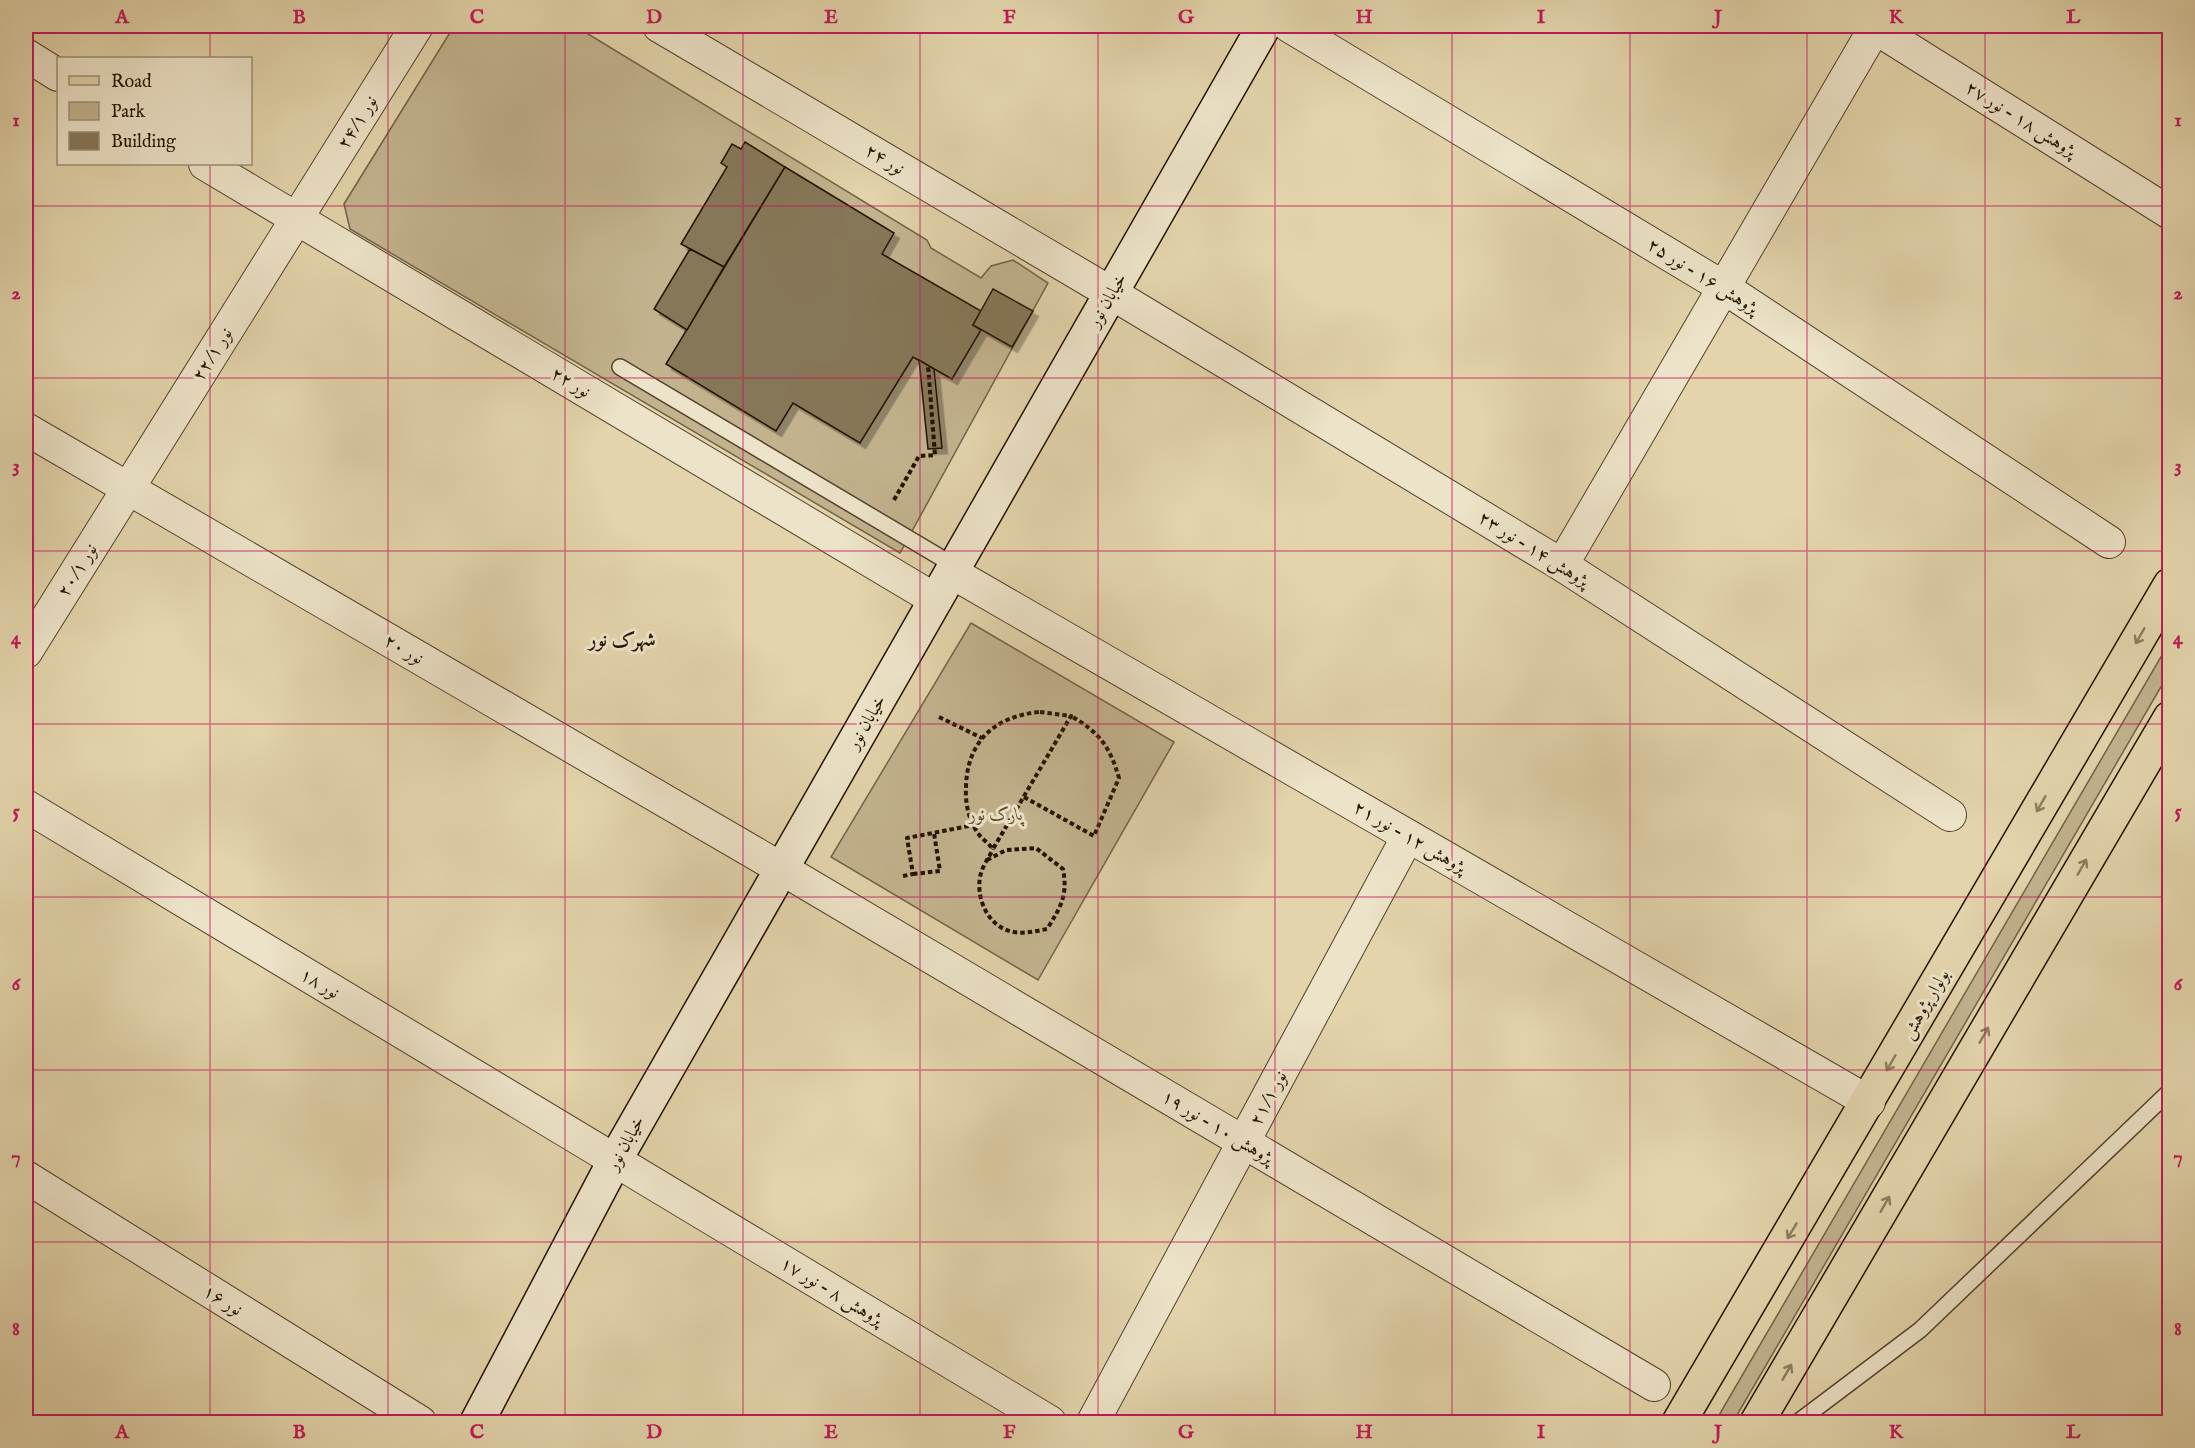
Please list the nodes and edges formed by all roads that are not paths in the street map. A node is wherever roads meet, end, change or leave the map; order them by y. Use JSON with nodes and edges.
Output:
{"nodes":[{"id":1,"x":417,"y":26,"type":"edge"},
{"id":2,"x":659,"y":26,"type":"edge"},
{"id":3,"x":1264,"y":26,"type":"edge"},
{"id":4,"x":1289,"y":26,"type":"edge"},
{"id":5,"x":1874,"y":26,"type":"edge"},
{"id":6,"x":26,"y":55,"type":"edge"},
{"id":7,"x":57,"y":74,"type":"edge"},
{"id":8,"x":207,"y":165,"type":"edge"},
{"id":9,"x":2169,"y":213,"type":"edge"},
{"id":10,"x":296,"y":218,"type":"junction"},
{"id":11,"x":1723,"y":287,"type":"junction"},
{"id":12,"x":1111,"y":293,"type":"junction"},
{"id":13,"x":620,"y":367,"type":"dead end"},
{"id":14,"x":26,"y":429,"type":"edge"},
{"id":15,"x":128,"y":489,"type":"junction"},
{"id":16,"x":2109,"y":542,"type":"dead end"},
{"id":17,"x":1562,"y":565,"type":"junction"},
{"id":18,"x":947,"y":579,"type":"junction"},
{"id":19,"x":2169,"y":585,"type":"edge"},
{"id":20,"x":26,"y":652,"type":"edge"},
{"id":21,"x":2169,"y":718,"type":"edge"},
{"id":22,"x":26,"y":806,"type":"edge"},
{"id":23,"x":1950,"y":815,"type":"dead end"},
{"id":24,"x":1408,"y":836,"type":"junction"},
{"id":25,"x":782,"y":869,"type":"junction"},
{"id":26,"x":2169,"y":1091,"type":"edge"},
{"id":27,"x":1869,"y":1102,"type":"junction"},
{"id":28,"x":1244,"y":1142,"type":"junction"},
{"id":29,"x":615,"y":1160,"type":"junction"},
{"id":30,"x":26,"y":1177,"type":"edge"},
{"id":31,"x":1654,"y":1385,"type":"dead end"},
{"id":32,"x":420,"y":1422,"type":"edge"},
{"id":33,"x":477,"y":1422,"type":"edge"},
{"id":34,"x":1050,"y":1422,"type":"edge"},
{"id":35,"x":1093,"y":1422,"type":"edge"},
{"id":36,"x":1679,"y":1422,"type":"edge"},
{"id":37,"x":1757,"y":1422,"type":"edge"},
{"id":38,"x":1798,"y":1422,"type":"edge"}],
"edges":[{"from":1,"to":10,"type":"street","name":"نور ۲۴/۱"},
{"from":2,"to":12,"type":"street","name":"نور ۲۴"},
{"from":3,"to":12,"type":"main road","name":"خیابان نور"},
{"from":4,"to":11,"type":"street","name":"پژوهش ۱۶ - نور ۲۵"},
{"from":5,"to":9,"type":"street","name":"پژوهش ۱۸ - نور ۲۷"},
{"from":5,"to":11,"type":"street"},
{"from":6,"to":7,"type":"street"},
{"from":8,"to":10,"type":"street","name":"نور ۲۲"},
{"from":10,"to":15,"type":"street","name":"نور ۲۲/۱"},
{"from":10,"to":18,"type":"street","name":"نور ۲۲"},
{"from":11,"to":16,"type":"street","name":"پژوهش ۱۶ - نور ۲۵"},
{"from":11,"to":17,"type":"street"},
{"from":12,"to":17,"type":"street","name":"پژوهش ۱۴ - نور ۲۳"},
{"from":12,"to":18,"type":"main road","name":"خیابان نور"},
{"from":13,"to":18,"type":"lane"},
{"from":14,"to":15,"type":"street","name":"نور ۲۰"},
{"from":15,"to":20,"type":"street","name":"نور ۲۰/۱"},
{"from":15,"to":25,"type":"street","name":"نور ۲۰"},
{"from":17,"to":23,"type":"street","name":"پژوهش ۱۴ - نور ۲۳"},
{"from":18,"to":24,"type":"street","name":"پژوهش ۱۲ - نور ۲۱"},
{"from":18,"to":25,"type":"main road","name":"خیابان نور"},
{"from":19,"to":27,"type":"main road","name":"بولوار پژوهش","one_way":true},
{"from":37,"to":21,"type":"main road","one_way":true},
{"from":22,"to":29,"type":"street","name":"نور ۱۸"},
{"from":24,"to":27,"type":"street","name":"پژوهش ۱۲ - نور ۲۱"},
{"from":24,"to":28,"type":"street","name":"نور ۲۱/۱"},
{"from":25,"to":28,"type":"street","name":"پژوهش ۱۰ - نور ۱۹"},
{"from":25,"to":29,"type":"main road","name":"خیابان نور"},
{"from":26,"to":38,"type":"lane"},
{"from":27,"to":36,"type":"main road","name":"بولوار پژوهش","one_way":true},
{"from":28,"to":31,"type":"street","name":"پژوهش ۱۰ - نور ۱۹"},
{"from":28,"to":35,"type":"street","name":"نور ۲۱/۱"},
{"from":29,"to":33,"type":"main road","name":"خیابان نور"},
{"from":29,"to":34,"type":"street","name":"پژوهش ۸ - نور ۱۷"},
{"from":30,"to":32,"type":"street","name":"نور ۱۶"}]}
